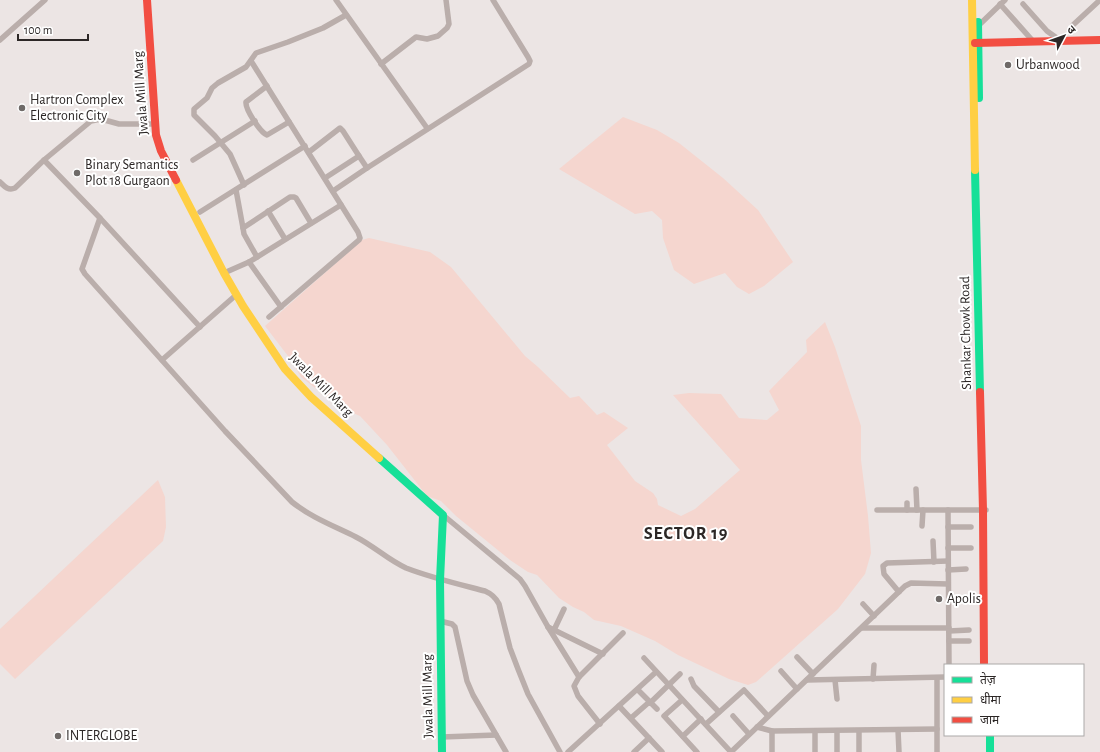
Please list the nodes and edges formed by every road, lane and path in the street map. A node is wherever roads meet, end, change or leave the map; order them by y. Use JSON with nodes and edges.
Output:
{"nodes":[{"id":1,"x":45,"y":0,"type":"edge"},
{"id":2,"x":147,"y":0,"type":"edge"},
{"id":3,"x":336,"y":0,"type":"edge"},
{"id":4,"x":446,"y":0,"type":"edge"},
{"id":5,"x":493,"y":0,"type":"edge"},
{"id":6,"x":972,"y":0,"type":"edge"},
{"id":7,"x":978,"y":0,"type":"edge"},
{"id":8,"x":1100,"y":0,"type":"edge"},
{"id":9,"x":1003,"y":2,"type":"edge"},
{"id":10,"x":1023,"y":4,"type":"dead end"},
{"id":11,"x":346,"y":14,"type":"junction"},
{"id":12,"x":1072,"y":25,"type":"dead end"},
{"id":13,"x":978,"y":26,"type":"junction"},
{"id":14,"x":0,"y":40,"type":"edge"},
{"id":15,"x":1100,"y":40,"type":"edge"},
{"id":16,"x":1035,"y":41,"type":"junction"},
{"id":17,"x":1061,"y":41,"type":"junction"},
{"id":18,"x":975,"y":43,"type":"junction"},
{"id":19,"x":251,"y":61,"type":"junction"},
{"id":20,"x":381,"y":64,"type":"junction"},
{"id":21,"x":267,"y":86,"type":"junction"},
{"id":22,"x":255,"y":121,"type":"junction"},
{"id":23,"x":289,"y":122,"type":"junction"},
{"id":24,"x":155,"y":124,"type":"junction"},
{"id":25,"x":427,"y":128,"type":"junction"},
{"id":26,"x":222,"y":143,"type":"junction"},
{"id":27,"x":305,"y":146,"type":"junction"},
{"id":28,"x":309,"y":152,"type":"junction"},
{"id":29,"x":359,"y":156,"type":"junction"},
{"id":30,"x":44,"y":160,"type":"junction"},
{"id":31,"x":193,"y":160,"type":"dead end"},
{"id":32,"x":367,"y":168,"type":"junction"},
{"id":33,"x":325,"y":178,"type":"junction"},
{"id":34,"x":0,"y":182,"type":"edge"},
{"id":35,"x":244,"y":185,"type":"junction"},
{"id":36,"x":236,"y":190,"type":"junction"},
{"id":37,"x":333,"y":191,"type":"junction"},
{"id":38,"x":341,"y":205,"type":"junction"},
{"id":39,"x":268,"y":211,"type":"junction"},
{"id":40,"x":200,"y":212,"type":"dead end"},
{"id":41,"x":100,"y":218,"type":"junction"},
{"id":42,"x":311,"y":223,"type":"junction"},
{"id":43,"x":243,"y":228,"type":"junction"},
{"id":44,"x":284,"y":239,"type":"junction"},
{"id":45,"x":257,"y":257,"type":"junction"},
{"id":46,"x":250,"y":262,"type":"junction"},
{"id":47,"x":224,"y":273,"type":"junction"},
{"id":48,"x":236,"y":295,"type":"junction"},
{"id":49,"x":281,"y":307,"type":"junction"},
{"id":50,"x":269,"y":317,"type":"dead end"},
{"id":51,"x":200,"y":327,"type":"junction"},
{"id":52,"x":162,"y":360,"type":"junction"},
{"id":53,"x":916,"y":489,"type":"dead end"},
{"id":54,"x":907,"y":503,"type":"dead end"},
{"id":55,"x":877,"y":510,"type":"dead end"},
{"id":56,"x":907,"y":510,"type":"junction"},
{"id":57,"x":920,"y":510,"type":"junction"},
{"id":58,"x":948,"y":510,"type":"junction"},
{"id":59,"x":984,"y":510,"type":"junction"},
{"id":60,"x":443,"y":515,"type":"junction"},
{"id":61,"x":922,"y":526,"type":"dead end"},
{"id":62,"x":971,"y":526,"type":"dead end"},
{"id":63,"x":948,"y":527,"type":"junction"},
{"id":64,"x":933,"y":541,"type":"dead end"},
{"id":65,"x":948,"y":548,"type":"junction"},
{"id":66,"x":971,"y":548,"type":"dead end"},
{"id":67,"x":948,"y":561,"type":"junction"},
{"id":68,"x":934,"y":562,"type":"junction"},
{"id":69,"x":966,"y":569,"type":"dead end"},
{"id":70,"x":948,"y":570,"type":"junction"},
{"id":71,"x":440,"y":580,"type":"junction"},
{"id":72,"x":948,"y":584,"type":"junction"},
{"id":73,"x":899,"y":592,"type":"junction"},
{"id":74,"x":862,"y":604,"type":"dead end"},
{"id":75,"x":564,"y":609,"type":"dead end"},
{"id":76,"x":874,"y":616,"type":"junction"},
{"id":77,"x":440,"y":621,"type":"junction"},
{"id":78,"x":862,"y":628,"type":"junction"},
{"id":79,"x":551,"y":629,"type":"junction"},
{"id":80,"x":949,"y":630,"type":"junction"},
{"id":81,"x":969,"y":630,"type":"dead end"},
{"id":82,"x":623,"y":633,"type":"dead end"},
{"id":83,"x":949,"y":641,"type":"junction"},
{"id":84,"x":969,"y":641,"type":"dead end"},
{"id":85,"x":604,"y":654,"type":"junction"},
{"id":86,"x":797,"y":657,"type":"dead end"},
{"id":87,"x":644,"y":658,"type":"dead end"},
{"id":88,"x":949,"y":664,"type":"edge"},
{"id":89,"x":984,"y":664,"type":"edge"},
{"id":90,"x":988,"y":664,"type":"edge"},
{"id":91,"x":874,"y":665,"type":"dead end"},
{"id":92,"x":781,"y":671,"type":"dead end"},
{"id":93,"x":656,"y":672,"type":"junction"},
{"id":94,"x":680,"y":674,"type":"dead end"},
{"id":95,"x":813,"y":674,"type":"junction"},
{"id":96,"x":579,"y":677,"type":"junction"},
{"id":97,"x":937,"y":678,"type":"junction"},
{"id":98,"x":944,"y":678,"type":"edge"},
{"id":99,"x":690,"y":679,"type":"dead end"},
{"id":100,"x":873,"y":679,"type":"junction"},
{"id":101,"x":807,"y":680,"type":"junction"},
{"id":102,"x":835,"y":680,"type":"junction"},
{"id":103,"x":668,"y":685,"type":"junction"},
{"id":104,"x":797,"y":689,"type":"junction"},
{"id":105,"x":638,"y":690,"type":"junction"},
{"id":106,"x":837,"y":699,"type":"dead end"},
{"id":107,"x":682,"y":700,"type":"junction"},
{"id":108,"x":649,"y":703,"type":"junction"},
{"id":109,"x":619,"y":706,"type":"junction"},
{"id":110,"x":657,"y":709,"type":"dead end"},
{"id":111,"x":719,"y":712,"type":"junction"},
{"id":112,"x":733,"y":716,"type":"dead end"},
{"id":113,"x":768,"y":716,"type":"junction"},
{"id":114,"x":631,"y":718,"type":"junction"},
{"id":115,"x":701,"y":719,"type":"junction"},
{"id":116,"x":600,"y":724,"type":"junction"},
{"id":117,"x":706,"y":724,"type":"junction"},
{"id":118,"x":757,"y":727,"type":"junction"},
{"id":119,"x":937,"y":729,"type":"junction"},
{"id":120,"x":898,"y":730,"type":"junction"},
{"id":121,"x":772,"y":731,"type":"junction"},
{"id":122,"x":815,"y":731,"type":"junction"},
{"id":123,"x":837,"y":731,"type":"junction"},
{"id":124,"x":859,"y":731,"type":"junction"},
{"id":125,"x":749,"y":734,"type":"junction"},
{"id":126,"x":496,"y":735,"type":"junction"},
{"id":127,"x":682,"y":736,"type":"junction"},
{"id":128,"x":986,"y":736,"type":"edge"},
{"id":129,"x":990,"y":736,"type":"edge"},
{"id":130,"x":442,"y":737,"type":"junction"},
{"id":131,"x":649,"y":738,"type":"junction"},
{"id":132,"x":442,"y":752,"type":"edge"},
{"id":133,"x":506,"y":752,"type":"edge"},
{"id":134,"x":560,"y":752,"type":"edge"},
{"id":135,"x":568,"y":752,"type":"edge"},
{"id":136,"x":634,"y":752,"type":"edge"},
{"id":137,"x":662,"y":752,"type":"edge"},
{"id":138,"x":697,"y":752,"type":"edge"},
{"id":139,"x":731,"y":752,"type":"edge"},
{"id":140,"x":772,"y":752,"type":"edge"},
{"id":141,"x":816,"y":752,"type":"edge"},
{"id":142,"x":837,"y":752,"type":"edge"},
{"id":143,"x":859,"y":752,"type":"edge"},
{"id":144,"x":899,"y":752,"type":"edge"},
{"id":145,"x":937,"y":752,"type":"edge"},
{"id":146,"x":986,"y":752,"type":"edge"},
{"id":147,"x":990,"y":752,"type":"edge"}],
"edges":[{"from":1,"to":14,"type":"street"},
{"from":2,"to":24,"type":"street","name":"Jwala Mill Marg"},
{"from":3,"to":11,"type":"street"},
{"from":4,"to":20,"type":"street"},
{"from":5,"to":25,"type":"street"},
{"from":6,"to":18,"type":"street","name":"Shankar Chowk Road"},
{"from":7,"to":13,"type":"street","name":"Shankar Chowk Road"},
{"from":8,"to":12,"type":"street"},
{"from":9,"to":13,"type":"street"},
{"from":9,"to":16,"type":"street"},
{"from":10,"to":17,"type":"street"},
{"from":11,"to":19,"type":"street"},
{"from":11,"to":20,"type":"street"},
{"from":13,"to":18,"type":"street","name":"Shankar Chowk Road"},
{"from":15,"to":17,"type":"street"},
{"from":16,"to":17,"type":"street"},
{"from":16,"to":18,"type":"street"},
{"from":18,"to":59,"type":"street","name":"Shankar Chowk Road"},
{"from":19,"to":21,"type":"street"},
{"from":19,"to":26,"type":"street"},
{"from":20,"to":25,"type":"street"},
{"from":21,"to":22,"type":"street"},
{"from":21,"to":23,"type":"street"},
{"from":22,"to":23,"type":"street"},
{"from":22,"to":26,"type":"street"},
{"from":23,"to":27,"type":"street"},
{"from":24,"to":30,"type":"street"},
{"from":24,"to":47,"type":"street","name":"Jwala Mill Marg"},
{"from":25,"to":32,"type":"street"},
{"from":26,"to":31,"type":"street"},
{"from":26,"to":35,"type":"street"},
{"from":27,"to":28,"type":"street"},
{"from":27,"to":35,"type":"street"},
{"from":28,"to":29,"type":"street"},
{"from":28,"to":33,"type":"street"},
{"from":29,"to":32,"type":"street"},
{"from":29,"to":33,"type":"street"},
{"from":30,"to":34,"type":"street"},
{"from":30,"to":41,"type":"street"},
{"from":32,"to":37,"type":"street"},
{"from":33,"to":37,"type":"street"},
{"from":35,"to":36,"type":"street"},
{"from":36,"to":40,"type":"street"},
{"from":36,"to":43,"type":"street"},
{"from":37,"to":38,"type":"street"},
{"from":38,"to":42,"type":"street"},
{"from":38,"to":49,"type":"street"},
{"from":39,"to":42,"type":"street"},
{"from":39,"to":43,"type":"street"},
{"from":39,"to":44,"type":"street"},
{"from":41,"to":51,"type":"street"},
{"from":41,"to":52,"type":"street"},
{"from":42,"to":44,"type":"street"},
{"from":43,"to":45,"type":"street"},
{"from":44,"to":45,"type":"street"},
{"from":45,"to":46,"type":"street"},
{"from":46,"to":47,"type":"street"},
{"from":46,"to":49,"type":"street"},
{"from":47,"to":48,"type":"street","name":"Jwala Mill Marg"},
{"from":48,"to":51,"type":"street"},
{"from":48,"to":60,"type":"street","name":"Jwala Mill Marg"},
{"from":49,"to":50,"type":"street"},
{"from":51,"to":52,"type":"street"},
{"from":52,"to":71,"type":"street"},
{"from":53,"to":57,"type":"street"},
{"from":54,"to":56,"type":"street"},
{"from":55,"to":56,"type":"street"},
{"from":56,"to":57,"type":"street"},
{"from":57,"to":58,"type":"street"},
{"from":57,"to":61,"type":"street"},
{"from":58,"to":59,"type":"street"},
{"from":58,"to":63,"type":"street"},
{"from":59,"to":89,"type":"street","name":"Shankar Chowk Road"},
{"from":59,"to":90,"type":"street","name":"Shankar Chowk Road"},
{"from":60,"to":71,"type":"street","name":"Jwala Mill Marg"},
{"from":60,"to":79,"type":"street"},
{"from":62,"to":63,"type":"street"},
{"from":63,"to":65,"type":"street"},
{"from":64,"to":68,"type":"street"},
{"from":65,"to":66,"type":"street"},
{"from":65,"to":67,"type":"street"},
{"from":67,"to":68,"type":"street"},
{"from":67,"to":70,"type":"street"},
{"from":68,"to":73,"type":"street"},
{"from":69,"to":70,"type":"street"},
{"from":70,"to":72,"type":"street"},
{"from":71,"to":77,"type":"street","name":"Jwala Mill Marg"},
{"from":71,"to":134,"type":"street"},
{"from":72,"to":73,"type":"street"},
{"from":72,"to":80,"type":"street"},
{"from":73,"to":76,"type":"street"},
{"from":74,"to":76,"type":"street"},
{"from":75,"to":79,"type":"street"},
{"from":76,"to":78,"type":"street"},
{"from":77,"to":126,"type":"street"},
{"from":77,"to":130,"type":"street","name":"Jwala Mill Marg"},
{"from":78,"to":80,"type":"street"},
{"from":78,"to":95,"type":"street"},
{"from":79,"to":85,"type":"street"},
{"from":79,"to":96,"type":"street"},
{"from":80,"to":81,"type":"street"},
{"from":80,"to":83,"type":"street"},
{"from":82,"to":85,"type":"street"},
{"from":83,"to":84,"type":"street"},
{"from":83,"to":88,"type":"street"},
{"from":85,"to":96,"type":"street"},
{"from":86,"to":95,"type":"street"},
{"from":87,"to":93,"type":"street"},
{"from":91,"to":100,"type":"street"},
{"from":92,"to":104,"type":"street"},
{"from":93,"to":103,"type":"street"},
{"from":93,"to":105,"type":"street"},
{"from":94,"to":103,"type":"street"},
{"from":95,"to":101,"type":"street"},
{"from":96,"to":116,"type":"street"},
{"from":97,"to":98,"type":"street"},
{"from":97,"to":100,"type":"street"},
{"from":97,"to":119,"type":"street"},
{"from":99,"to":111,"type":"street"},
{"from":100,"to":102,"type":"street"},
{"from":101,"to":102,"type":"street"},
{"from":101,"to":104,"type":"street"},
{"from":102,"to":106,"type":"street"},
{"from":103,"to":107,"type":"street"},
{"from":103,"to":108,"type":"street"},
{"from":104,"to":113,"type":"street"},
{"from":105,"to":108,"type":"street"},
{"from":105,"to":109,"type":"street"},
{"from":107,"to":115,"type":"street"},
{"from":107,"to":127,"type":"street"},
{"from":108,"to":110,"type":"street"},
{"from":108,"to":114,"type":"street"},
{"from":109,"to":114,"type":"street"},
{"from":109,"to":116,"type":"street"},
{"from":111,"to":113,"type":"street"},
{"from":111,"to":117,"type":"street"},
{"from":112,"to":125,"type":"street"},
{"from":113,"to":118,"type":"street"},
{"from":114,"to":131,"type":"street"},
{"from":115,"to":117,"type":"street"},
{"from":115,"to":127,"type":"street"},
{"from":116,"to":135,"type":"street"},
{"from":117,"to":139,"type":"street"},
{"from":118,"to":121,"type":"street"},
{"from":118,"to":125,"type":"street"},
{"from":119,"to":120,"type":"street"},
{"from":119,"to":145,"type":"street"},
{"from":120,"to":124,"type":"street"},
{"from":120,"to":144,"type":"street"},
{"from":121,"to":122,"type":"street"},
{"from":121,"to":140,"type":"street"},
{"from":122,"to":123,"type":"street"},
{"from":122,"to":141,"type":"street"},
{"from":123,"to":124,"type":"street"},
{"from":123,"to":142,"type":"street"},
{"from":124,"to":143,"type":"street"},
{"from":125,"to":139,"type":"street"},
{"from":126,"to":130,"type":"street"},
{"from":126,"to":133,"type":"street"},
{"from":127,"to":138,"type":"street"},
{"from":128,"to":146,"type":"street"},
{"from":129,"to":147,"type":"street"},
{"from":130,"to":132,"type":"street","name":"Jwala Mill Marg"},
{"from":131,"to":136,"type":"street"},
{"from":131,"to":137,"type":"street"}]}
